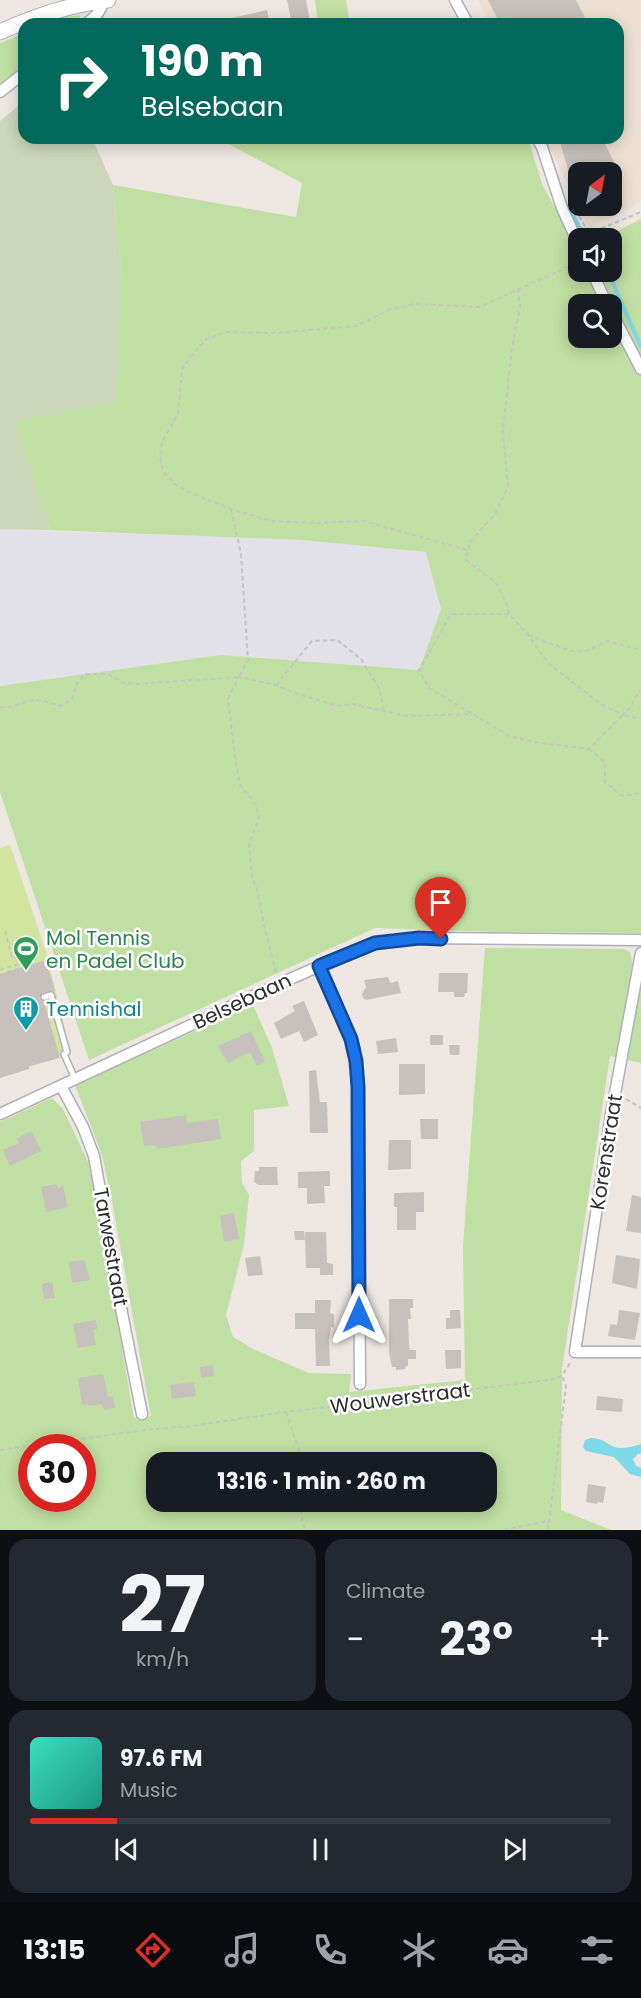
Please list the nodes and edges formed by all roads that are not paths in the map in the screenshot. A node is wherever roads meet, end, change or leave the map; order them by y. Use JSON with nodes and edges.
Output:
{"nodes":[{"id":1,"x":108,"y":0,"type":"edge"},
{"id":2,"x":455,"y":0,"type":"edge"},
{"id":3,"x":103,"y":1,"type":"edge"},
{"id":4,"x":37,"y":18,"type":"edge"},
{"id":5,"x":93,"y":18,"type":"edge"},
{"id":6,"x":465,"y":18,"type":"edge"},
{"id":7,"x":18,"y":24,"type":"edge"},
{"id":8,"x":0,"y":32,"type":"edge"},
{"id":9,"x":18,"y":78,"type":"edge"},
{"id":10,"x":0,"y":92,"type":"edge"},
{"id":11,"x":540,"y":144,"type":"edge"},
{"id":12,"x":571,"y":228,"type":"edge"},
{"id":13,"x":622,"y":332,"type":"edge"},
{"id":14,"x":641,"y":369,"type":"edge"},
{"id":15,"x":641,"y":940,"type":"edge"},
{"id":16,"x":641,"y":953,"type":"edge"},
{"id":17,"x":319,"y":966,"type":"junction"},
{"id":18,"x":44,"y":995,"type":"road end"},
{"id":19,"x":75,"y":1080,"type":"junction"},
{"id":20,"x":60,"y":1086,"type":"junction"},
{"id":21,"x":0,"y":1114,"type":"edge"},
{"id":22,"x":641,"y":1352,"type":"edge"},
{"id":23,"x":360,"y":1384,"type":"dead end"},
{"id":24,"x":142,"y":1414,"type":"dead end"}],
"edges":[{"from":1,"to":3,"type":"street"},
{"from":2,"to":6,"type":"street"},
{"from":3,"to":4,"type":"street"},
{"from":3,"to":5,"type":"street"},
{"from":7,"to":8,"type":"street"},
{"from":9,"to":10,"type":"street"},
{"from":11,"to":12,"type":"street"},
{"from":13,"to":14,"type":"street"},
{"from":15,"to":17,"type":"street","name":"Belsebaan"},
{"from":16,"to":22,"type":"street","name":"Korenstraat"},
{"from":17,"to":19,"type":"street","name":"Belsebaan"},
{"from":17,"to":23,"type":"street"},
{"from":18,"to":19,"type":"lane"},
{"from":19,"to":20,"type":"street","name":"Belsebaan"},
{"from":20,"to":21,"type":"street","name":"Belsebaan"},
{"from":20,"to":24,"type":"street","name":"Tarwestraat"}]}
